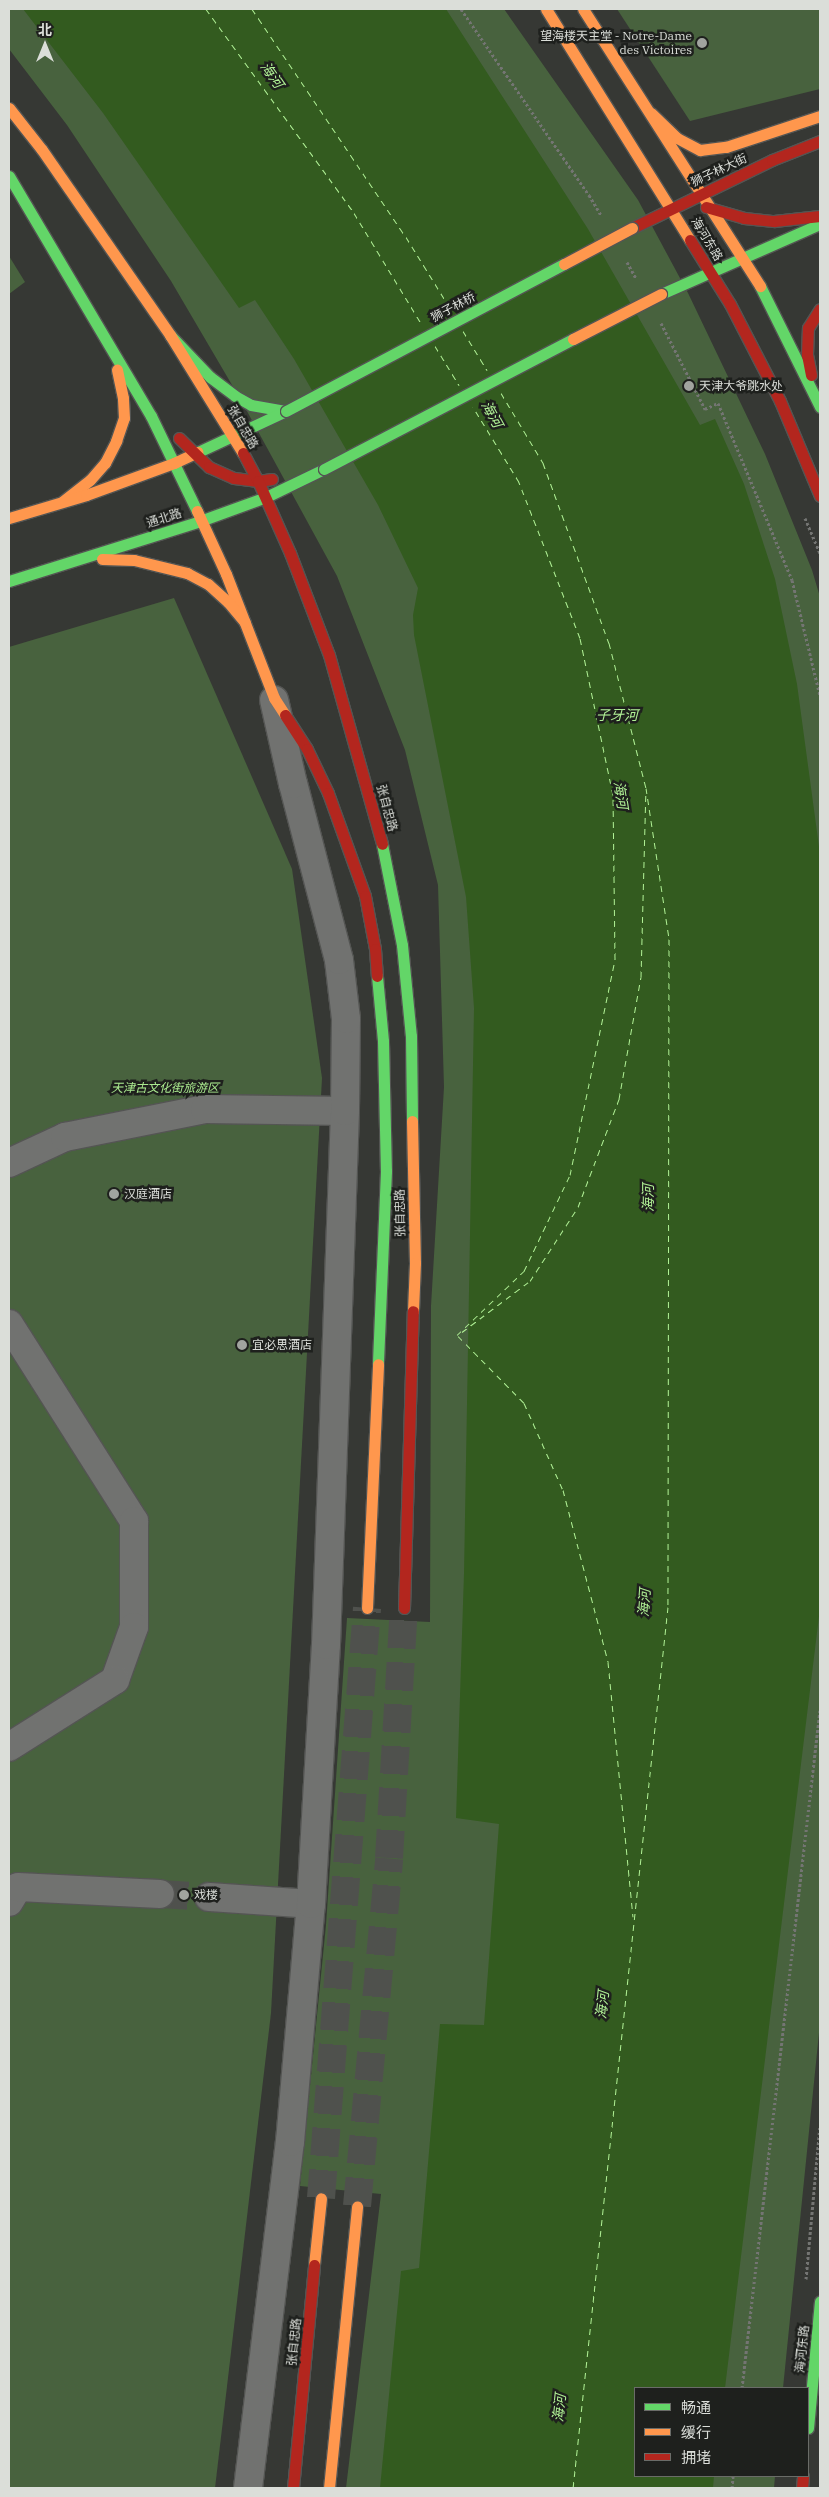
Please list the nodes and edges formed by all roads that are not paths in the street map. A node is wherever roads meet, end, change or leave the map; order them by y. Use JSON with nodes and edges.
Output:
{"nodes":[{"id":1,"x":546,"y":9,"type":"edge"},
{"id":2,"x":582,"y":9,"type":"edge"},
{"id":3,"x":9,"y":108,"type":"edge"},
{"id":4,"x":651,"y":113,"type":"junction"},
{"id":5,"x":820,"y":116,"type":"edge"},
{"id":6,"x":820,"y":141,"type":"edge"},
{"id":7,"x":636,"y":154,"type":"junction"},
{"id":8,"x":9,"y":176,"type":"edge"},
{"id":9,"x":681,"y":193,"type":"junction"},
{"id":10,"x":703,"y":193,"type":"junction"},
{"id":11,"x":672,"y":208,"type":"junction"},
{"id":12,"x":716,"y":212,"type":"junction"},
{"id":13,"x":820,"y":216,"type":"edge"},
{"id":14,"x":820,"y":224,"type":"edge"},
{"id":15,"x":632,"y":228,"type":"joint"},
{"id":16,"x":743,"y":257,"type":"junction"},
{"id":17,"x":710,"y":271,"type":"junction"},
{"id":18,"x":820,"y":309,"type":"edge"},
{"id":19,"x":170,"y":335,"type":"junction"},
{"id":20,"x":113,"y":351,"type":"junction"},
{"id":21,"x":819,"y":404,"type":"edge"},
{"id":22,"x":286,"y":411,"type":"junction"},
{"id":23,"x":233,"y":435,"type":"junction"},
{"id":24,"x":193,"y":454,"type":"junction"},
{"id":25,"x":174,"y":463,"type":"junction"},
{"id":26,"x":324,"y":469,"type":"junction"},
{"id":27,"x":258,"y":481,"type":"junction"},
{"id":28,"x":820,"y":496,"type":"edge"},
{"id":29,"x":266,"y":497,"type":"junction"},
{"id":30,"x":61,"y":503,"type":"junction"},
{"id":31,"x":9,"y":518,"type":"edge"},
{"id":32,"x":200,"y":521,"type":"junction"},
{"id":33,"x":78,"y":560,"type":"junction"},
{"id":34,"x":9,"y":581,"type":"edge"},
{"id":35,"x":245,"y":622,"type":"junction"},
{"id":36,"x":274,"y":698,"type":"junction"},
{"id":37,"x":345,"y":1111,"type":"junction"},
{"id":38,"x":9,"y":1163,"type":"edge"},
{"id":39,"x":9,"y":1324,"type":"edge"},
{"id":40,"x":367,"y":1608,"type":"tunnel mouth"},
{"id":41,"x":404,"y":1608,"type":"tunnel mouth"},
{"id":42,"x":9,"y":1747,"type":"edge"},
{"id":43,"x":12,"y":1891,"type":"edge"},
{"id":44,"x":160,"y":1894,"type":"tunnel mouth"},
{"id":45,"x":209,"y":1897,"type":"tunnel mouth"},
{"id":46,"x":311,"y":1904,"type":"junction"},
{"id":47,"x":321,"y":2198,"type":"tunnel mouth"},
{"id":48,"x":358,"y":2206,"type":"tunnel mouth"},
{"id":49,"x":820,"y":2302,"type":"edge"},
{"id":50,"x":809,"y":2418,"type":"edge"},
{"id":51,"x":248,"y":2488,"type":"edge"},
{"id":52,"x":293,"y":2488,"type":"edge"},
{"id":53,"x":329,"y":2488,"type":"edge"}],
"edges":[{"from":1,"to":7,"type":"street","name":"海河东路"},
{"from":2,"to":4,"type":"street","name":"海河东路"},
{"from":3,"to":19,"type":"street","name":"张自忠路"},
{"from":4,"to":5,"type":"street"},
{"from":4,"to":10,"type":"street","name":"海河东路"},
{"from":6,"to":10,"type":"street","name":"狮子林大街"},
{"from":7,"to":9,"type":"street"},
{"from":7,"to":11,"type":"street","name":"海河东路"},
{"from":8,"to":20,"type":"street","name":"张自忠路"},
{"from":9,"to":10,"type":"street","name":"狮子林大街"},
{"from":9,"to":11,"type":"street","name":"狮子林大街"},
{"from":9,"to":12,"type":"street"},
{"from":10,"to":12,"type":"street","name":"海河东路"},
{"from":11,"to":15,"type":"street","name":"狮子林大街"},
{"from":11,"to":17,"type":"street","name":"海河东路"},
{"from":12,"to":13,"type":"street"},
{"from":12,"to":16,"type":"street","name":"海河东路"},
{"from":14,"to":16,"type":"street"},
{"from":15,"to":22,"type":"street","name":"狮子林桥","bridge":true},
{"from":16,"to":17,"type":"street"},
{"from":16,"to":21,"type":"street","name":"海河东路"},
{"from":17,"to":26,"type":"street","bridge":true},
{"from":17,"to":28,"type":"street","name":"海河东路"},
{"from":18,"to":21,"type":"street"},
{"from":19,"to":22,"type":"street"},
{"from":19,"to":23,"type":"street","name":"张自忠路"},
{"from":20,"to":24,"type":"street"},
{"from":20,"to":25,"type":"street","name":"张自忠路"},
{"from":20,"to":30,"type":"street"},
{"from":22,"to":23,"type":"street"},
{"from":23,"to":24,"type":"street"},
{"from":23,"to":27,"type":"street","name":"张自忠路"},
{"from":24,"to":25,"type":"street"},
{"from":24,"to":27,"type":"street"},
{"from":25,"to":30,"type":"street"},
{"from":25,"to":32,"type":"street","name":"张自忠路"},
{"from":26,"to":27,"type":"street"},
{"from":26,"to":29,"type":"street","name":"通北路"},
{"from":27,"to":29,"type":"street","name":"张自忠路"},
{"from":29,"to":32,"type":"street","name":"通北路"},
{"from":29,"to":41,"type":"street","name":"张自忠路"},
{"from":30,"to":31,"type":"street"},
{"from":32,"to":33,"type":"street","name":"通北路"},
{"from":32,"to":35,"type":"street","name":"张自忠路"},
{"from":33,"to":34,"type":"street","name":"通北路"},
{"from":33,"to":35,"type":"street"},
{"from":35,"to":36,"type":"street","name":"张自忠路"},
{"from":36,"to":37,"type":"street"},
{"from":36,"to":40,"type":"street","name":"张自忠路"},
{"from":37,"to":38,"type":"street"},
{"from":37,"to":46,"type":"street"},
{"from":39,"to":42,"type":"street"},
{"from":43,"to":44,"type":"street"},
{"from":45,"to":46,"type":"street"},
{"from":46,"to":51,"type":"street"},
{"from":47,"to":52,"type":"street","name":"张自忠路"},
{"from":48,"to":53,"type":"street"},
{"from":49,"to":50,"type":"street","name":"海河东路"}]}
